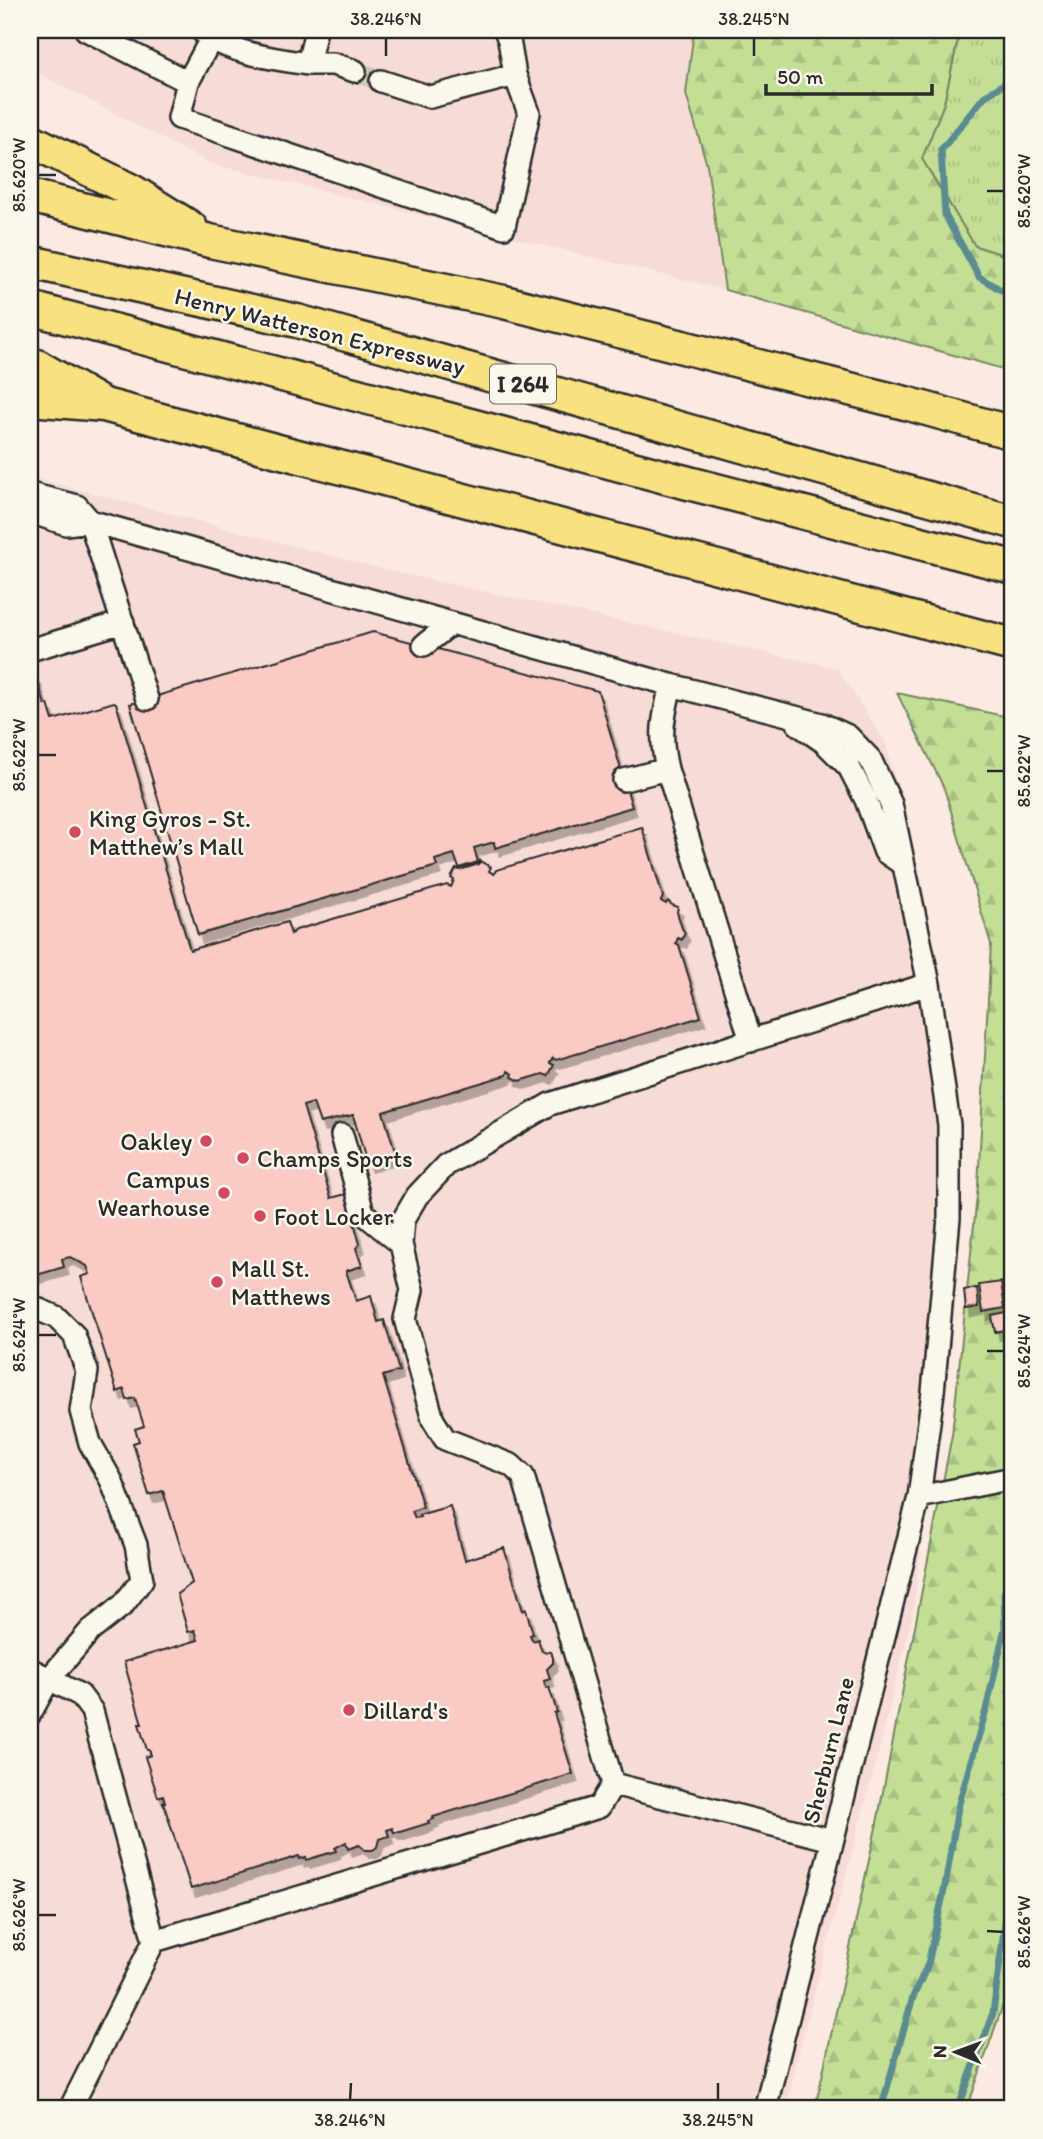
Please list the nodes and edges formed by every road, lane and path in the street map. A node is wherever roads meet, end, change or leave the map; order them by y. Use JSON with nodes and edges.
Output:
{"nodes":[{"id":1,"x":86,"y":30,"type":"edge"},
{"id":2,"x":316,"y":30,"type":"edge"},
{"id":3,"x":505,"y":30,"type":"edge"},
{"id":4,"x":206,"y":34,"type":"edge"},
{"id":5,"x":308,"y":64,"type":"junction"},
{"id":6,"x":355,"y":71,"type":"tunnel mouth"},
{"id":7,"x":515,"y":75,"type":"junction"},
{"id":8,"x":381,"y":81,"type":"tunnel mouth"},
{"id":9,"x":188,"y":82,"type":"junction"},
{"id":10,"x":30,"y":140,"type":"edge"},
{"id":11,"x":30,"y":196,"type":"edge"},
{"id":12,"x":210,"y":241,"type":"junction"},
{"id":13,"x":30,"y":262,"type":"edge"},
{"id":14,"x":30,"y":308,"type":"edge"},
{"id":15,"x":30,"y":364,"type":"edge"},
{"id":16,"x":30,"y":399,"type":"edge"},
{"id":17,"x":104,"y":405,"type":"junction"},
{"id":18,"x":1013,"y":433,"type":"edge"},
{"id":19,"x":30,"y":494,"type":"edge"},
{"id":20,"x":30,"y":512,"type":"edge"},
{"id":21,"x":90,"y":521,"type":"junction"},
{"id":22,"x":1013,"y":522,"type":"edge"},
{"id":23,"x":1013,"y":567,"type":"edge"},
{"id":24,"x":123,"y":622,"type":"junction"},
{"id":25,"x":453,"y":623,"type":"junction"},
{"id":26,"x":424,"y":645,"type":"dead end"},
{"id":27,"x":1013,"y":645,"type":"edge"},
{"id":28,"x":30,"y":650,"type":"edge"},
{"id":29,"x":671,"y":685,"type":"junction"},
{"id":30,"x":147,"y":699,"type":"dead end"},
{"id":31,"x":667,"y":769,"type":"junction"},
{"id":32,"x":624,"y":780,"type":"dead end"},
{"id":33,"x":929,"y":984,"type":"junction"},
{"id":34,"x":751,"y":1041,"type":"junction"},
{"id":35,"x":342,"y":1135,"type":"dead end"},
{"id":36,"x":401,"y":1244,"type":"junction"},
{"id":37,"x":30,"y":1310,"type":"edge"},
{"id":38,"x":1013,"y":1478,"type":"edge"},
{"id":39,"x":919,"y":1497,"type":"junction"},
{"id":40,"x":30,"y":1669,"type":"edge"},
{"id":41,"x":49,"y":1679,"type":"junction"},
{"id":42,"x":30,"y":1714,"type":"edge"},
{"id":43,"x":613,"y":1784,"type":"junction"},
{"id":44,"x":832,"y":1840,"type":"junction"},
{"id":45,"x":154,"y":1941,"type":"junction"},
{"id":46,"x":70,"y":2109,"type":"edge"},
{"id":47,"x":765,"y":2109,"type":"edge"}],
"edges":[{"from":1,"to":9,"type":"street"},
{"from":2,"to":5,"type":"street"},
{"from":3,"to":7,"type":"street"},
{"from":4,"to":5,"type":"street"},
{"from":4,"to":9,"type":"street"},
{"from":5,"to":6,"type":"street"},
{"from":7,"to":8,"type":"street"},
{"from":7,"to":9,"type":"street"},
{"from":10,"to":12,"type":"highway"},
{"from":11,"to":12,"type":"highway"},
{"from":12,"to":18,"type":"highway"},
{"from":13,"to":22,"type":"highway","name":"Henry Watterson Expressway","number":"I 264"},
{"from":14,"to":23,"type":"highway","name":"Henry Watterson Expressway","number":"I 264"},
{"from":15,"to":17,"type":"highway"},
{"from":16,"to":17,"type":"highway"},
{"from":17,"to":27,"type":"highway"},
{"from":19,"to":21,"type":"street"},
{"from":20,"to":21,"type":"street"},
{"from":21,"to":24,"type":"street"},
{"from":21,"to":25,"type":"street"},
{"from":24,"to":28,"type":"street"},
{"from":24,"to":30,"type":"street"},
{"from":25,"to":26,"type":"street"},
{"from":25,"to":29,"type":"street"},
{"from":29,"to":31,"type":"street"},
{"from":29,"to":33,"type":"street","name":"Sherburn Lane"},
{"from":31,"to":32,"type":"street"},
{"from":31,"to":34,"type":"street"},
{"from":33,"to":34,"type":"street"},
{"from":33,"to":39,"type":"street","name":"Sherburn Lane"},
{"from":34,"to":36,"type":"street"},
{"from":35,"to":36,"type":"street"},
{"from":36,"to":43,"type":"street"},
{"from":37,"to":41,"type":"street"},
{"from":38,"to":39,"type":"street"},
{"from":39,"to":44,"type":"street","name":"Sherburn Lane"},
{"from":40,"to":41,"type":"street"},
{"from":41,"to":42,"type":"street"},
{"from":41,"to":45,"type":"street"},
{"from":43,"to":44,"type":"street"},
{"from":43,"to":45,"type":"street"},
{"from":44,"to":47,"type":"street","name":"Sherburn Lane"},
{"from":45,"to":46,"type":"street"}]}
